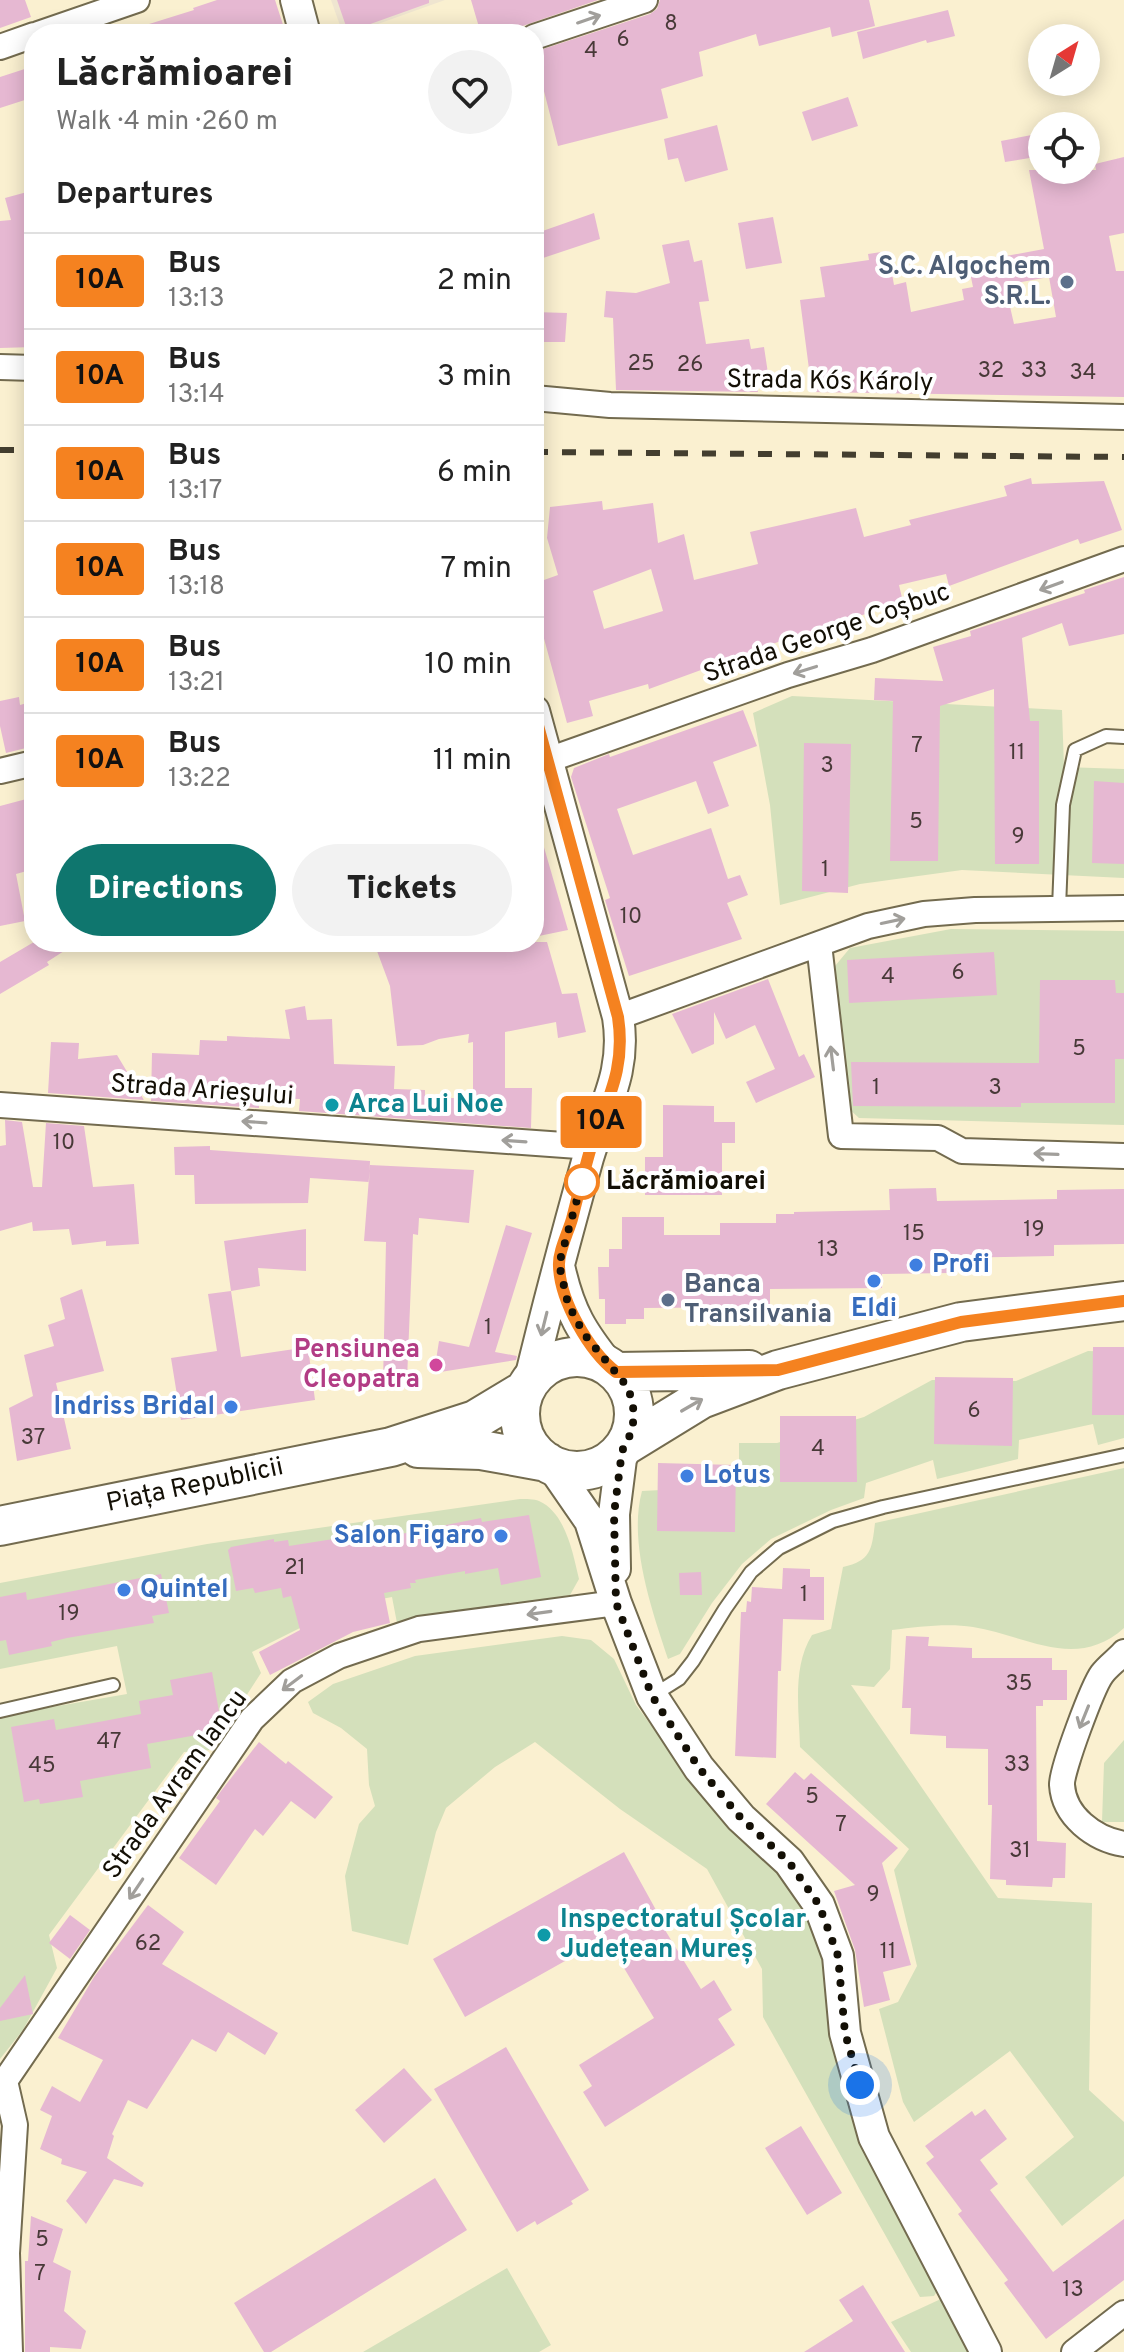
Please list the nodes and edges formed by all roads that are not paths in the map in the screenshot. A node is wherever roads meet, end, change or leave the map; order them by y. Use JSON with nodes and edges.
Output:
{"nodes":[{"id":1,"x":137,"y":0,"type":"edge"},
{"id":2,"x":296,"y":0,"type":"edge"},
{"id":3,"x":645,"y":0,"type":"edge"},
{"id":4,"x":68,"y":24,"type":"edge"},
{"id":5,"x":302,"y":24,"type":"edge"},
{"id":6,"x":544,"y":34,"type":"edge"},
{"id":7,"x":24,"y":39,"type":"edge"},
{"id":8,"x":0,"y":47,"type":"edge"},
{"id":9,"x":0,"y":367,"type":"edge"},
{"id":10,"x":24,"y":368,"type":"edge"},
{"id":11,"x":544,"y":399,"type":"edge"},
{"id":12,"x":1124,"y":417,"type":"edge"},
{"id":13,"x":1124,"y":559,"type":"edge"},
{"id":14,"x":1124,"y":737,"type":"edge"},
{"id":15,"x":544,"y":746,"type":"edge"},
{"id":16,"x":548,"y":760,"type":"junction"},
{"id":17,"x":24,"y":765,"type":"edge"},
{"id":18,"x":0,"y":771,"type":"edge"},
{"id":19,"x":1059,"y":908,"type":"junction"},
{"id":20,"x":1124,"y":908,"type":"edge"},
{"id":21,"x":819,"y":944,"type":"junction"},
{"id":22,"x":618,"y":1017,"type":"junction"},
{"id":23,"x":0,"y":1105,"type":"edge"},
{"id":24,"x":592,"y":1147,"type":"junction"},
{"id":25,"x":1124,"y":1156,"type":"edge"},
{"id":26,"x":559,"y":1264,"type":"junction"},
{"id":27,"x":1124,"y":1301,"type":"edge"},
{"id":28,"x":612,"y":1369,"type":"junction"},
{"id":29,"x":778,"y":1370,"type":"junction"},
{"id":30,"x":527,"y":1387,"type":"junction"},
{"id":31,"x":391,"y":1447,"type":"junction"},
{"id":32,"x":624,"y":1448,"type":"junction"},
{"id":33,"x":1124,"y":1455,"type":"edge"},
{"id":34,"x":549,"y":1464,"type":"junction"},
{"id":35,"x":0,"y":1526,"type":"edge"},
{"id":36,"x":616,"y":1603,"type":"junction"},
{"id":37,"x":1124,"y":1652,"type":"edge"},
{"id":38,"x":113,"y":1685,"type":"dead end"},
{"id":39,"x":652,"y":1696,"type":"junction"},
{"id":40,"x":0,"y":1711,"type":"edge"},
{"id":41,"x":1124,"y":1844,"type":"edge"},
{"id":42,"x":2,"y":2082,"type":"edge"},
{"id":43,"x":1124,"y":2313,"type":"edge"},
{"id":44,"x":10,"y":2352,"type":"edge"},
{"id":45,"x":986,"y":2352,"type":"edge"},
{"id":46,"x":1074,"y":2352,"type":"edge"}],
"edges":[{"from":1,"to":4,"type":"street"},
{"from":2,"to":5,"type":"street"},
{"from":6,"to":3,"type":"street","one_way":true},
{"from":7,"to":8,"type":"street"},
{"from":9,"to":10,"type":"street"},
{"from":11,"to":12,"type":"street","name":"Strada Kós Károly"},
{"from":13,"to":16,"type":"street","name":"Strada George Coșbuc","one_way":true},
{"from":14,"to":19,"type":"lane"},
{"from":15,"to":16,"type":"street"},
{"from":16,"to":22,"type":"street"},
{"from":17,"to":18,"type":"street"},
{"from":19,"to":20,"type":"street"},
{"from":21,"to":19,"type":"street","one_way":true},
{"from":21,"to":22,"type":"street"},
{"from":25,"to":21,"type":"street","one_way":true},
{"from":22,"to":24,"type":"street"},
{"from":24,"to":23,"type":"street","name":"Strada Arieșului","one_way":true},
{"from":24,"to":26,"type":"street"},
{"from":26,"to":28,"type":"street"},
{"from":26,"to":30,"type":"street","one_way":true},
{"from":27,"to":29,"type":"main road"},
{"from":28,"to":29,"type":"main road"},
{"from":28,"to":30,"type":"main road"},
{"from":28,"to":32,"type":"main road"},
{"from":32,"to":29,"type":"main road","one_way":true},
{"from":30,"to":31,"type":"main road","name":"Piața Republicii"},
{"from":30,"to":34,"type":"main road"},
{"from":31,"to":34,"type":"main road","name":"Piața Republicii"},
{"from":31,"to":35,"type":"main road","name":"Piața Republicii"},
{"from":32,"to":34,"type":"main road"},
{"from":32,"to":36,"type":"street"},
{"from":33,"to":39,"type":"lane"},
{"from":34,"to":36,"type":"street"},
{"from":36,"to":39,"type":"street"},
{"from":36,"to":42,"type":"street","name":"Strada Avram Iancu","one_way":true},
{"from":37,"to":41,"type":"street","one_way":true},
{"from":38,"to":40,"type":"lane"},
{"from":39,"to":45,"type":"street"},
{"from":42,"to":44,"type":"street"},
{"from":43,"to":46,"type":"street"}]}
